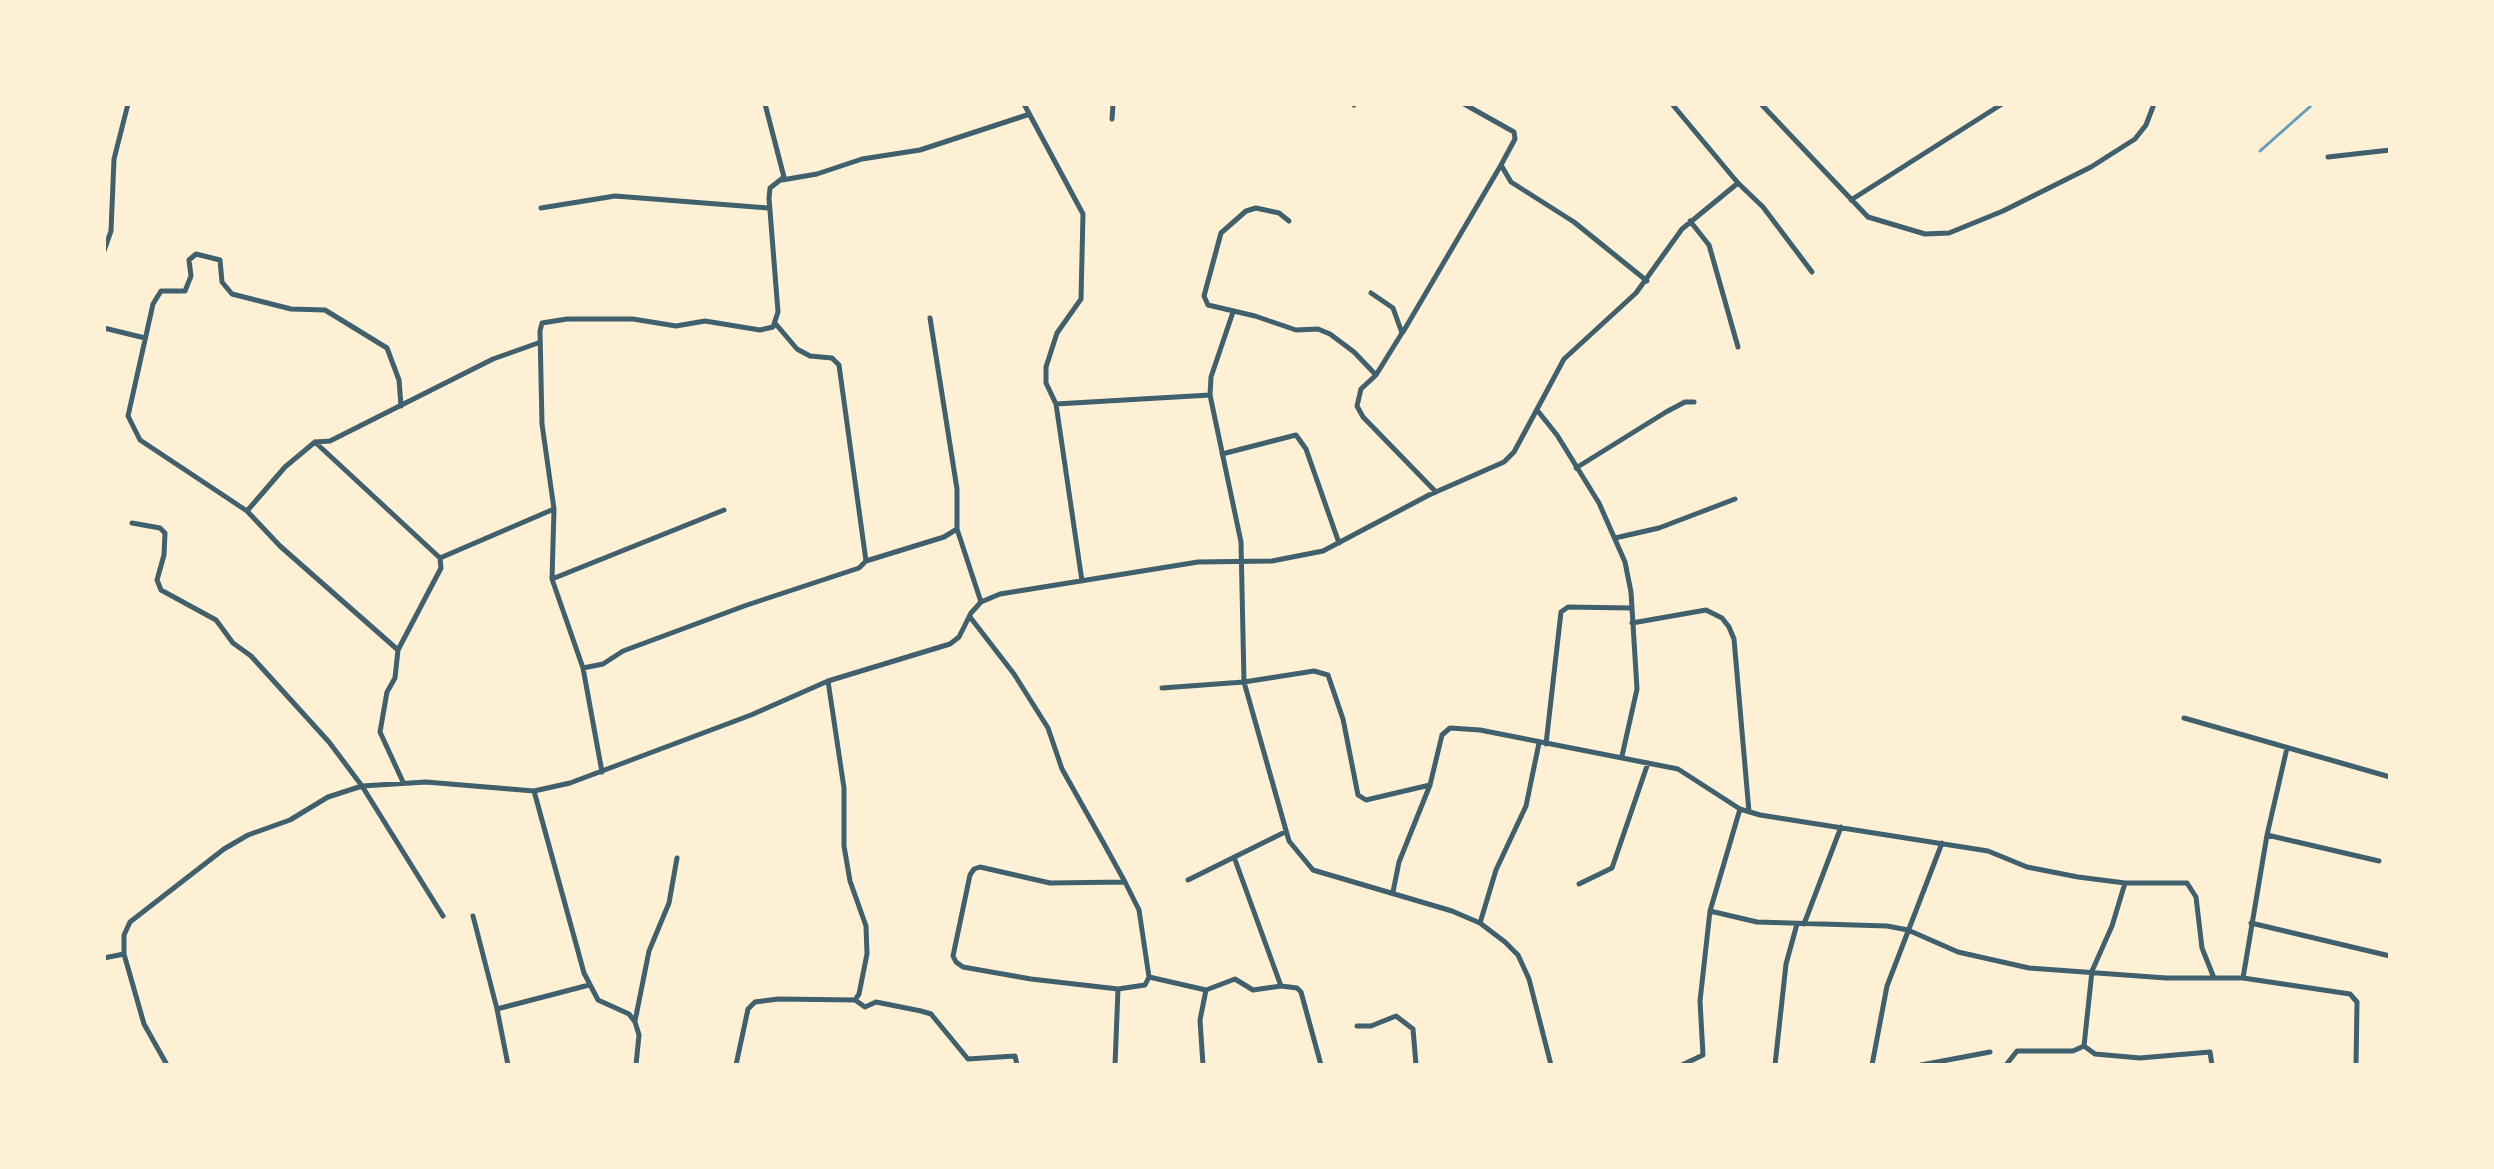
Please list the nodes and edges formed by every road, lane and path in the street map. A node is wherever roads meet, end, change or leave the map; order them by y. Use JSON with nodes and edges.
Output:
{"nodes":[{"id":1,"x":128,"y":104,"type":"edge"},
{"id":2,"x":765,"y":104,"type":"edge"},
{"id":3,"x":1024,"y":104,"type":"edge"},
{"id":4,"x":1113,"y":104,"type":"edge"},
{"id":5,"x":1464,"y":104,"type":"edge"},
{"id":6,"x":1672,"y":104,"type":"edge"},
{"id":7,"x":1761,"y":104,"type":"edge"},
{"id":8,"x":2002,"y":104,"type":"edge"},
{"id":9,"x":2154,"y":104,"type":"edge"},
{"id":10,"x":1027,"y":115,"type":"junction"},
{"id":11,"x":1112,"y":119,"type":"dead end"},
{"id":12,"x":2390,"y":150,"type":"edge"},
{"id":13,"x":2328,"y":157,"type":"dead end"},
{"id":14,"x":1501,"y":165,"type":"junction"},
{"id":15,"x":781,"y":180,"type":"junction"},
{"id":16,"x":1738,"y":183,"type":"junction"},
{"id":17,"x":1851,"y":200,"type":"junction"},
{"id":18,"x":541,"y":208,"type":"dead end"},
{"id":19,"x":768,"y":208,"type":"junction"},
{"id":20,"x":1289,"y":221,"type":"dead end"},
{"id":21,"x":1690,"y":221,"type":"junction"},
{"id":22,"x":107,"y":230,"type":"edge"},
{"id":23,"x":104,"y":251,"type":"edge"},
{"id":24,"x":1812,"y":272,"type":"dead end"},
{"id":25,"x":1647,"y":281,"type":"junction"},
{"id":26,"x":1371,"y":293,"type":"dead end"},
{"id":27,"x":1233,"y":312,"type":"junction"},
{"id":28,"x":930,"y":318,"type":"dead end"},
{"id":29,"x":775,"y":323,"type":"junction"},
{"id":30,"x":104,"y":328,"type":"edge"},
{"id":31,"x":1402,"y":333,"type":"junction"},
{"id":32,"x":145,"y":338,"type":"junction"},
{"id":33,"x":538,"y":343,"type":"junction"},
{"id":34,"x":1738,"y":347,"type":"dead end"},
{"id":35,"x":1376,"y":375,"type":"junction"},
{"id":36,"x":1210,"y":395,"type":"junction"},
{"id":37,"x":1694,"y":402,"type":"dead end"},
{"id":38,"x":1056,"y":404,"type":"junction"},
{"id":39,"x":401,"y":406,"type":"junction"},
{"id":40,"x":1537,"y":410,"type":"junction"},
{"id":41,"x":315,"y":442,"type":"junction"},
{"id":42,"x":1222,"y":454,"type":"junction"},
{"id":43,"x":1576,"y":468,"type":"junction"},
{"id":44,"x":1436,"y":492,"type":"junction"},
{"id":45,"x":1735,"y":499,"type":"dead end"},
{"id":46,"x":554,"y":509,"type":"junction"},
{"id":47,"x":724,"y":510,"type":"dead end"},
{"id":48,"x":247,"y":511,"type":"junction"},
{"id":49,"x":132,"y":523,"type":"dead end"},
{"id":50,"x":957,"y":529,"type":"junction"},
{"id":51,"x":1615,"y":538,"type":"junction"},
{"id":52,"x":1339,"y":543,"type":"junction"},
{"id":53,"x":440,"y":558,"type":"junction"},
{"id":54,"x":866,"y":561,"type":"junction"},
{"id":55,"x":1240,"y":561,"type":"junction"},
{"id":56,"x":552,"y":579,"type":"junction"},
{"id":57,"x":1082,"y":581,"type":"junction"},
{"id":58,"x":981,"y":602,"type":"junction"},
{"id":59,"x":1631,"y":608,"type":"junction"},
{"id":60,"x":970,"y":617,"type":"junction"},
{"id":61,"x":1632,"y":623,"type":"junction"},
{"id":62,"x":398,"y":650,"type":"junction"},
{"id":63,"x":583,"y":668,"type":"junction"},
{"id":64,"x":828,"y":681,"type":"junction"},
{"id":65,"x":1244,"y":682,"type":"junction"},
{"id":66,"x":1162,"y":688,"type":"dead end"},
{"id":67,"x":2184,"y":718,"type":"dead end"},
{"id":68,"x":1543,"y":744,"type":"junction"},
{"id":69,"x":2287,"y":748,"type":"junction"},
{"id":70,"x":1622,"y":756,"type":"junction"},
{"id":71,"x":1648,"y":763,"type":"junction"},
{"id":72,"x":602,"y":772,"type":"junction"},
{"id":73,"x":2390,"y":777,"type":"edge"},
{"id":74,"x":403,"y":782,"type":"junction"},
{"id":75,"x":1430,"y":785,"type":"junction"},
{"id":76,"x":362,"y":786,"type":"junction"},
{"id":77,"x":534,"y":791,"type":"junction"},
{"id":78,"x":1740,"y":809,"type":"junction"},
{"id":79,"x":1749,"y":812,"type":"junction"},
{"id":80,"x":1841,"y":827,"type":"junction"},
{"id":81,"x":1285,"y":832,"type":"junction"},
{"id":82,"x":2267,"y":835,"type":"junction"},
{"id":83,"x":1942,"y":843,"type":"junction"},
{"id":84,"x":1234,"y":857,"type":"junction"},
{"id":85,"x":677,"y":858,"type":"dead end"},
{"id":86,"x":2379,"y":861,"type":"dead end"},
{"id":87,"x":1188,"y":880,"type":"dead end"},
{"id":88,"x":1125,"y":882,"type":"junction"},
{"id":89,"x":2125,"y":883,"type":"junction"},
{"id":90,"x":1579,"y":884,"type":"dead end"},
{"id":91,"x":1393,"y":892,"type":"junction"},
{"id":92,"x":1710,"y":911,"type":"junction"},
{"id":93,"x":443,"y":916,"type":"dead end"},
{"id":94,"x":473,"y":916,"type":"dead end"},
{"id":95,"x":1480,"y":923,"type":"junction"},
{"id":96,"x":2251,"y":923,"type":"junction"},
{"id":97,"x":1801,"y":924,"type":"junction"},
{"id":98,"x":1908,"y":930,"type":"junction"},
{"id":99,"x":124,"y":954,"type":"junction"},
{"id":100,"x":2390,"y":956,"type":"edge"},
{"id":101,"x":104,"y":958,"type":"edge"},
{"id":102,"x":2092,"y":971,"type":"junction"},
{"id":103,"x":1149,"y":977,"type":"junction"},
{"id":104,"x":2214,"y":978,"type":"junction"},
{"id":105,"x":2243,"y":978,"type":"junction"},
{"id":106,"x":590,"y":985,"type":"junction"},
{"id":107,"x":1281,"y":986,"type":"junction"},
{"id":108,"x":1118,"y":989,"type":"junction"},
{"id":109,"x":1206,"y":990,"type":"junction"},
{"id":110,"x":855,"y":1000,"type":"junction"},
{"id":111,"x":497,"y":1009,"type":"junction"},
{"id":112,"x":635,"y":1022,"type":"junction"},
{"id":113,"x":1357,"y":1026,"type":"dead end"},
{"id":114,"x":2084,"y":1046,"type":"junction"},
{"id":115,"x":1990,"y":1052,"type":"dead end"},
{"id":116,"x":167,"y":1065,"type":"edge"},
{"id":117,"x":508,"y":1065,"type":"edge"},
{"id":118,"x":636,"y":1065,"type":"edge"},
{"id":119,"x":736,"y":1065,"type":"edge"},
{"id":120,"x":1017,"y":1065,"type":"edge"},
{"id":121,"x":1115,"y":1065,"type":"edge"},
{"id":122,"x":1203,"y":1065,"type":"edge"},
{"id":123,"x":1321,"y":1065,"type":"edge"},
{"id":124,"x":1416,"y":1065,"type":"edge"},
{"id":125,"x":1551,"y":1065,"type":"edge"},
{"id":126,"x":1682,"y":1065,"type":"edge"},
{"id":127,"x":1775,"y":1065,"type":"edge"},
{"id":128,"x":1872,"y":1065,"type":"edge"},
{"id":129,"x":1921,"y":1065,"type":"edge"},
{"id":130,"x":2006,"y":1065,"type":"edge"},
{"id":131,"x":2212,"y":1065,"type":"edge"},
{"id":132,"x":2356,"y":1065,"type":"edge"}],
"edges":[{"from":1,"to":22,"type":"street"},
{"from":2,"to":15,"type":"street"},
{"from":3,"to":10,"type":"street"},
{"from":4,"to":11,"type":"street"},
{"from":5,"to":14,"type":"street"},
{"from":6,"to":16,"type":"street"},
{"from":7,"to":17,"type":"street"},
{"from":8,"to":17,"type":"street"},
{"from":9,"to":17,"type":"street"},
{"from":10,"to":15,"type":"street"},
{"from":10,"to":38,"type":"street"},
{"from":12,"to":13,"type":"street"},
{"from":14,"to":25,"type":"street"},
{"from":14,"to":31,"type":"street"},
{"from":15,"to":19,"type":"street"},
{"from":16,"to":21,"type":"street"},
{"from":16,"to":24,"type":"street"},
{"from":18,"to":19,"type":"street"},
{"from":19,"to":29,"type":"street"},
{"from":20,"to":27,"type":"street"},
{"from":21,"to":25,"type":"street"},
{"from":21,"to":34,"type":"street"},
{"from":22,"to":23,"type":"street"},
{"from":25,"to":40,"type":"street"},
{"from":26,"to":31,"type":"street"},
{"from":27,"to":35,"type":"street"},
{"from":27,"to":36,"type":"street"},
{"from":28,"to":50,"type":"street"},
{"from":29,"to":33,"type":"street"},
{"from":29,"to":54,"type":"street"},
{"from":30,"to":32,"type":"street"},
{"from":31,"to":35,"type":"street"},
{"from":32,"to":39,"type":"street"},
{"from":32,"to":48,"type":"street"},
{"from":33,"to":39,"type":"street"},
{"from":33,"to":46,"type":"street"},
{"from":35,"to":44,"type":"street"},
{"from":36,"to":38,"type":"street"},
{"from":36,"to":42,"type":"street"},
{"from":37,"to":43,"type":"street"},
{"from":38,"to":57,"type":"street"},
{"from":39,"to":41,"type":"street"},
{"from":40,"to":43,"type":"street"},
{"from":40,"to":44,"type":"street"},
{"from":41,"to":48,"type":"street"},
{"from":41,"to":53,"type":"street"},
{"from":42,"to":52,"type":"street"},
{"from":42,"to":55,"type":"street"},
{"from":43,"to":51,"type":"street"},
{"from":44,"to":52,"type":"street"},
{"from":45,"to":51,"type":"street"},
{"from":46,"to":53,"type":"street"},
{"from":46,"to":56,"type":"street"},
{"from":47,"to":56,"type":"street"},
{"from":48,"to":62,"type":"street"},
{"from":49,"to":76,"type":"street"},
{"from":50,"to":54,"type":"street"},
{"from":50,"to":58,"type":"street"},
{"from":51,"to":59,"type":"street"},
{"from":52,"to":55,"type":"street"},
{"from":53,"to":62,"type":"street"},
{"from":54,"to":63,"type":"street"},
{"from":55,"to":57,"type":"street"},
{"from":55,"to":65,"type":"street"},
{"from":56,"to":63,"type":"street"},
{"from":57,"to":58,"type":"street"},
{"from":58,"to":60,"type":"street"},
{"from":59,"to":61,"type":"street"},
{"from":59,"to":68,"type":"street"},
{"from":60,"to":64,"type":"street"},
{"from":60,"to":88,"type":"street"},
{"from":61,"to":70,"type":"street"},
{"from":61,"to":79,"type":"street"},
{"from":62,"to":74,"type":"street"},
{"from":63,"to":72,"type":"street"},
{"from":64,"to":72,"type":"street"},
{"from":64,"to":110,"type":"street"},
{"from":65,"to":66,"type":"street"},
{"from":65,"to":75,"type":"street"},
{"from":65,"to":81,"type":"street"},
{"from":67,"to":69,"type":"street"},
{"from":68,"to":70,"type":"street"},
{"from":68,"to":75,"type":"street"},
{"from":68,"to":95,"type":"street"},
{"from":69,"to":73,"type":"street"},
{"from":69,"to":82,"type":"street"},
{"from":70,"to":71,"type":"street"},
{"from":71,"to":78,"type":"street"},
{"from":71,"to":90,"type":"street"},
{"from":72,"to":77,"type":"street"},
{"from":74,"to":76,"type":"street"},
{"from":74,"to":77,"type":"street"},
{"from":75,"to":91,"type":"street"},
{"from":76,"to":93,"type":"street"},
{"from":76,"to":99,"type":"street"},
{"from":77,"to":106,"type":"street"},
{"from":78,"to":79,"type":"street"},
{"from":78,"to":92,"type":"street"},
{"from":79,"to":80,"type":"street"},
{"from":80,"to":83,"type":"street"},
{"from":80,"to":97,"type":"street"},
{"from":81,"to":84,"type":"street"},
{"from":81,"to":91,"type":"street"},
{"from":82,"to":86,"type":"street"},
{"from":82,"to":96,"type":"street"},
{"from":83,"to":89,"type":"street"},
{"from":83,"to":98,"type":"street"},
{"from":84,"to":87,"type":"street"},
{"from":84,"to":107,"type":"street"},
{"from":85,"to":112,"type":"street"},
{"from":88,"to":103,"type":"street"},
{"from":88,"to":108,"type":"street"},
{"from":89,"to":102,"type":"street"},
{"from":89,"to":104,"type":"street"},
{"from":91,"to":95,"type":"street"},
{"from":92,"to":97,"type":"street"},
{"from":92,"to":126,"type":"street"},
{"from":94,"to":111,"type":"street"},
{"from":95,"to":125,"type":"street"},
{"from":96,"to":100,"type":"street"},
{"from":96,"to":105,"type":"street"},
{"from":97,"to":98,"type":"street"},
{"from":97,"to":127,"type":"street"},
{"from":98,"to":102,"type":"street"},
{"from":98,"to":128,"type":"street"},
{"from":99,"to":101,"type":"street"},
{"from":99,"to":116,"type":"street"},
{"from":102,"to":104,"type":"street"},
{"from":102,"to":114,"type":"street"},
{"from":103,"to":108,"type":"street"},
{"from":103,"to":109,"type":"street"},
{"from":104,"to":105,"type":"street"},
{"from":105,"to":132,"type":"street"},
{"from":106,"to":111,"type":"street"},
{"from":106,"to":112,"type":"street"},
{"from":107,"to":109,"type":"street"},
{"from":107,"to":123,"type":"street"},
{"from":108,"to":121,"type":"street"},
{"from":109,"to":122,"type":"street"},
{"from":110,"to":119,"type":"street"},
{"from":110,"to":120,"type":"street"},
{"from":111,"to":117,"type":"street"},
{"from":112,"to":118,"type":"street"},
{"from":113,"to":124,"type":"street"},
{"from":114,"to":130,"type":"street"},
{"from":114,"to":131,"type":"street"},
{"from":115,"to":129,"type":"street"}]}
